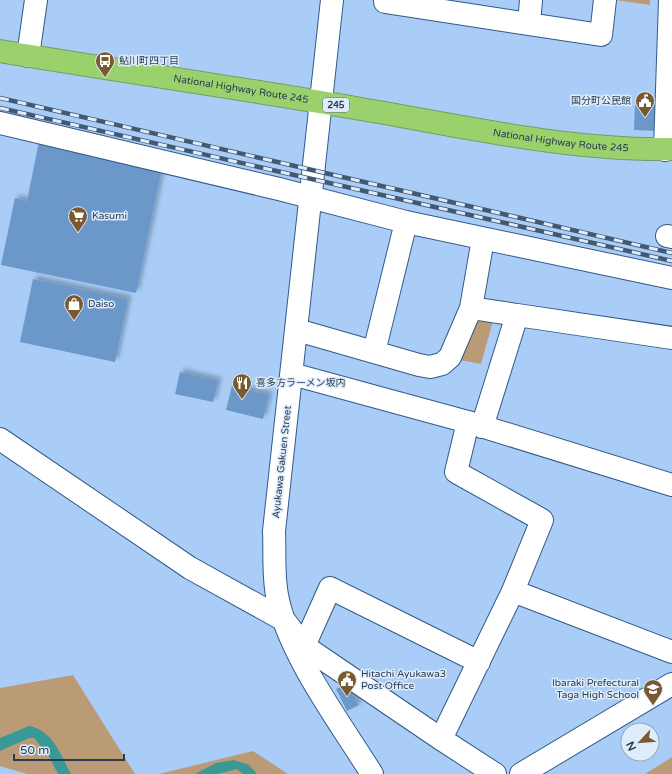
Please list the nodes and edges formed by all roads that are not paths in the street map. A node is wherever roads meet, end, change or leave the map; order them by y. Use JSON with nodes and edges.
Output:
{"nodes":[{"id":1,"x":36,"y":0,"type":"edge"},
{"id":2,"x":332,"y":0,"type":"edge"},
{"id":3,"x":385,"y":0,"type":"edge"},
{"id":4,"x":531,"y":0,"type":"edge"},
{"id":5,"x":605,"y":0,"type":"edge"},
{"id":6,"x":670,"y":0,"type":"edge"},
{"id":7,"x":456,"y":7,"type":"edge"},
{"id":8,"x":529,"y":24,"type":"junction"},
{"id":9,"x":0,"y":51,"type":"edge"},
{"id":10,"x":28,"y":56,"type":"junction"},
{"id":11,"x":321,"y":102,"type":"junction"},
{"id":12,"x":0,"y":123,"type":"edge"},
{"id":13,"x":668,"y":150,"type":"edge"},
{"id":14,"x":310,"y":197,"type":"junction"},
{"id":15,"x":406,"y":222,"type":"junction"},
{"id":16,"x":483,"y":239,"type":"junction"},
{"id":17,"x":668,"y":282,"type":"edge"},
{"id":18,"x":471,"y":308,"type":"junction"},
{"id":19,"x":517,"y":315,"type":"junction"},
{"id":20,"x":297,"y":330,"type":"junction"},
{"id":21,"x":672,"y":338,"type":"edge"},
{"id":22,"x":374,"y":352,"type":"junction"},
{"id":23,"x":292,"y":374,"type":"junction"},
{"id":24,"x":475,"y":425,"type":"junction"},
{"id":25,"x":0,"y":439,"type":"edge"},
{"id":26,"x":672,"y":486,"type":"edge"},
{"id":27,"x":513,"y":591,"type":"junction"},
{"id":28,"x":284,"y":620,"type":"junction"},
{"id":29,"x":304,"y":646,"type":"junction"},
{"id":30,"x":672,"y":652,"type":"edge"},
{"id":31,"x":479,"y":662,"type":"junction"},
{"id":32,"x":672,"y":684,"type":"edge"},
{"id":33,"x":441,"y":740,"type":"junction"},
{"id":34,"x":372,"y":774,"type":"edge"},
{"id":35,"x":496,"y":774,"type":"edge"},
{"id":36,"x":521,"y":774,"type":"edge"}],
"edges":[{"from":1,"to":10,"type":"street"},
{"from":2,"to":11,"type":"street","name":"Ayukawa Gakuen Street"},
{"from":3,"to":7,"type":"street"},
{"from":4,"to":8,"type":"street"},
{"from":5,"to":8,"type":"street"},
{"from":6,"to":13,"type":"street"},
{"from":7,"to":8,"type":"street"},
{"from":9,"to":10,"type":"highway","name":"National Highway Route 245","number":"245"},
{"from":10,"to":11,"type":"highway","name":"National Highway Route 245","number":"245"},
{"from":11,"to":13,"type":"highway","name":"National Highway Route 245","number":"245"},
{"from":11,"to":14,"type":"street","name":"Ayukawa Gakuen Street"},
{"from":12,"to":14,"type":"street"},
{"from":14,"to":15,"type":"street"},
{"from":14,"to":20,"type":"street","name":"Ayukawa Gakuen Street"},
{"from":15,"to":16,"type":"street"},
{"from":15,"to":22,"type":"street"},
{"from":16,"to":17,"type":"street"},
{"from":16,"to":18,"type":"street"},
{"from":18,"to":19,"type":"street"},
{"from":18,"to":22,"type":"street"},
{"from":19,"to":21,"type":"street"},
{"from":19,"to":24,"type":"street"},
{"from":20,"to":22,"type":"street"},
{"from":20,"to":23,"type":"street","name":"Ayukawa Gakuen Street"},
{"from":23,"to":24,"type":"street"},
{"from":23,"to":28,"type":"street","name":"Ayukawa Gakuen Street"},
{"from":24,"to":26,"type":"street"},
{"from":24,"to":27,"type":"street"},
{"from":25,"to":28,"type":"street"},
{"from":27,"to":30,"type":"street"},
{"from":27,"to":31,"type":"street"},
{"from":28,"to":29,"type":"street"},
{"from":28,"to":34,"type":"street","name":"Ayukawa Gakuen Street"},
{"from":29,"to":31,"type":"street"},
{"from":29,"to":33,"type":"street"},
{"from":31,"to":33,"type":"street"},
{"from":32,"to":36,"type":"street"},
{"from":33,"to":35,"type":"street"}]}
